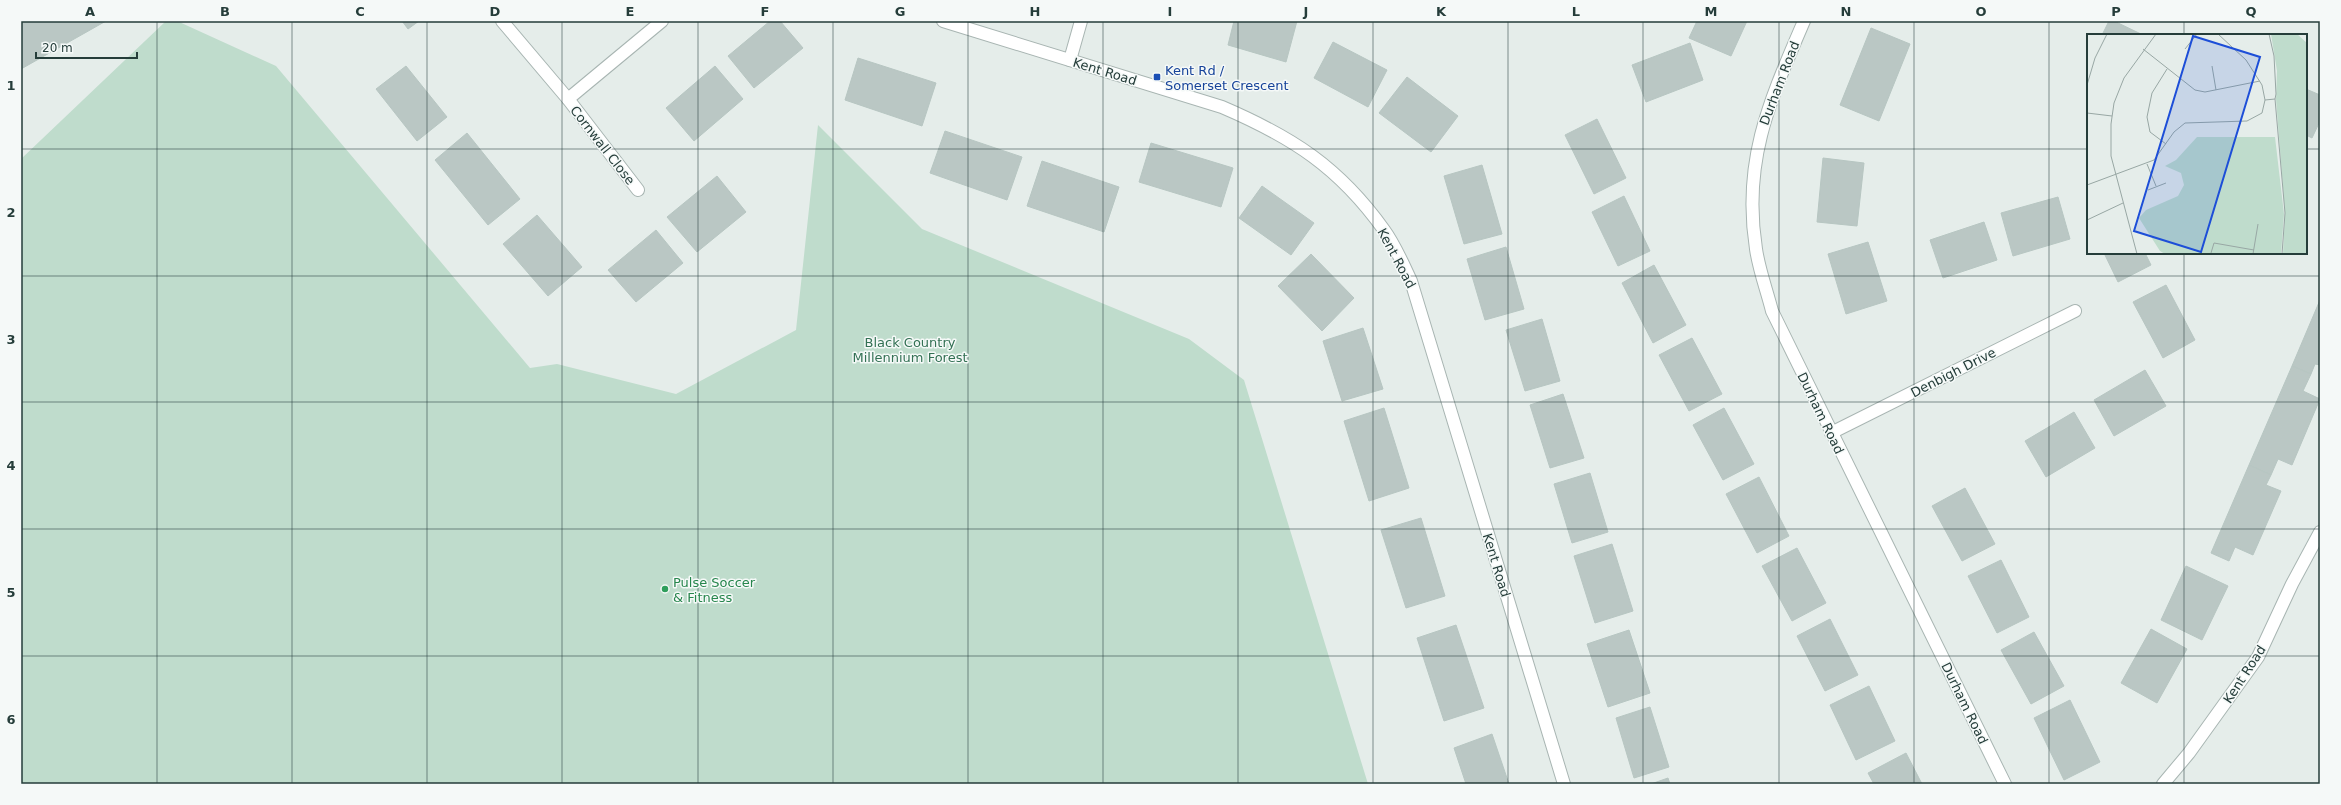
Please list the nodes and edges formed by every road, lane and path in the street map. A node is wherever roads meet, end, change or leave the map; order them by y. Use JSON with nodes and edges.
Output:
{"nodes":[{"id":1,"x":502,"y":21,"type":"edge"},
{"id":2,"x":662,"y":21,"type":"edge"},
{"id":3,"x":943,"y":21,"type":"edge"},
{"id":4,"x":1081,"y":21,"type":"edge"},
{"id":5,"x":1804,"y":21,"type":"edge"},
{"id":6,"x":1070,"y":60,"type":"junction"},
{"id":7,"x":568,"y":100,"type":"junction"},
{"id":8,"x":638,"y":190,"type":"dead end"},
{"id":9,"x":2076,"y":311,"type":"dead end"},
{"id":10,"x":1831,"y":434,"type":"junction"},
{"id":11,"x":2320,"y":532,"type":"edge"},
{"id":12,"x":1564,"y":784,"type":"edge"},
{"id":13,"x":2005,"y":784,"type":"edge"},
{"id":14,"x":2163,"y":784,"type":"edge"}],
"edges":[{"from":1,"to":7,"type":"street","name":"Cornwall Close"},
{"from":2,"to":7,"type":"street","name":"Cornwall Close"},
{"from":3,"to":6,"type":"street","name":"Kent Road"},
{"from":4,"to":6,"type":"street"},
{"from":5,"to":10,"type":"street","name":"Durham Road"},
{"from":6,"to":12,"type":"street","name":"Kent Road"},
{"from":7,"to":8,"type":"street","name":"Cornwall Close"},
{"from":9,"to":10,"type":"street","name":"Denbigh Drive"},
{"from":10,"to":13,"type":"street","name":"Durham Road"},
{"from":11,"to":14,"type":"street","name":"Kent Road"}]}
